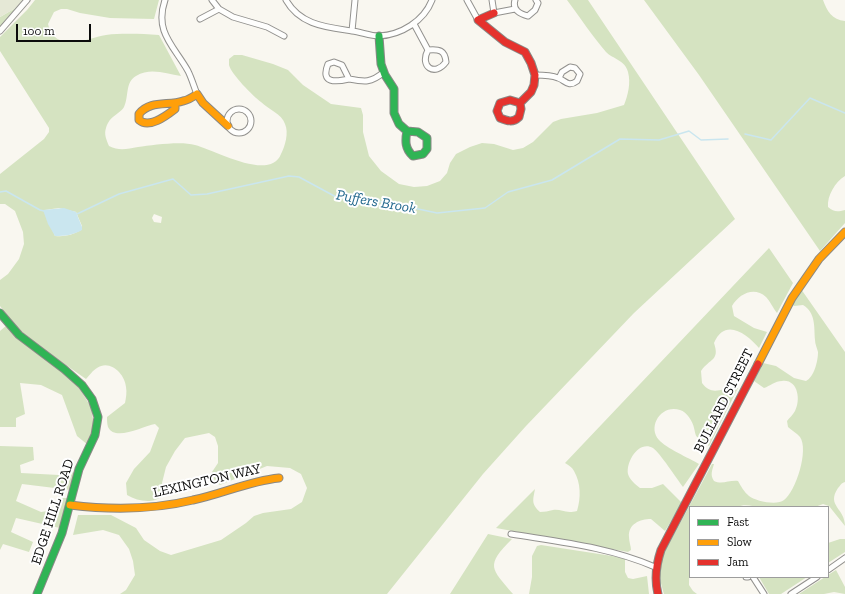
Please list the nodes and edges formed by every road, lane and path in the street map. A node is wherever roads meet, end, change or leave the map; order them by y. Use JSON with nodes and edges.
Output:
{"nodes":[{"id":1,"x":27,"y":0,"type":"edge"},
{"id":2,"x":165,"y":0,"type":"edge"},
{"id":3,"x":212,"y":0,"type":"edge"},
{"id":4,"x":286,"y":0,"type":"edge"},
{"id":5,"x":355,"y":0,"type":"edge"},
{"id":6,"x":432,"y":0,"type":"edge"},
{"id":7,"x":467,"y":0,"type":"edge"},
{"id":8,"x":492,"y":0,"type":"edge"},
{"id":9,"x":516,"y":0,"type":"edge"},
{"id":10,"x":536,"y":0,"type":"edge"},
{"id":11,"x":515,"y":9,"type":"junction"},
{"id":12,"x":218,"y":10,"type":"junction"},
{"id":13,"x":494,"y":13,"type":"junction"},
{"id":14,"x":200,"y":19,"type":"dead end"},
{"id":15,"x":478,"y":20,"type":"junction"},
{"id":16,"x":414,"y":24,"type":"junction"},
{"id":17,"x":0,"y":31,"type":"edge"},
{"id":18,"x":352,"y":31,"type":"junction"},
{"id":19,"x":284,"y":36,"type":"dead end"},
{"id":20,"x":379,"y":36,"type":"junction"},
{"id":21,"x":428,"y":50,"type":"junction"},
{"id":22,"x":384,"y":72,"type":"junction"},
{"id":23,"x":535,"y":74,"type":"junction"},
{"id":24,"x":559,"y":78,"type":"dead end"},
{"id":25,"x":349,"y":79,"type":"junction"},
{"id":26,"x":197,"y":94,"type":"junction"},
{"id":27,"x":175,"y":103,"type":"junction"},
{"id":28,"x":520,"y":103,"type":"dead end"},
{"id":29,"x":228,"y":126,"type":"junction"},
{"id":30,"x":407,"y":131,"type":"dead end"},
{"id":31,"x":845,"y":232,"type":"edge"},
{"id":32,"x":0,"y":313,"type":"edge"},
{"id":33,"x":279,"y":478,"type":"dead end"},
{"id":34,"x":70,"y":505,"type":"junction"},
{"id":35,"x":511,"y":534,"type":"dead end"},
{"id":36,"x":845,"y":558,"type":"edge"},
{"id":37,"x":655,"y":567,"type":"junction"},
{"id":38,"x":829,"y":569,"type":"edge"},
{"id":39,"x":754,"y":578,"type":"edge"},
{"id":40,"x":815,"y":578,"type":"edge"},
{"id":41,"x":37,"y":594,"type":"edge"},
{"id":42,"x":658,"y":594,"type":"edge"},
{"id":43,"x":764,"y":594,"type":"edge"},
{"id":44,"x":791,"y":594,"type":"edge"}],
"edges":[{"from":1,"to":17,"type":"street"},
{"from":2,"to":26,"type":"street"},
{"from":3,"to":12,"type":"street"},
{"from":4,"to":18,"type":"street"},
{"from":5,"to":18,"type":"street"},
{"from":6,"to":16,"type":"street"},
{"from":7,"to":15,"type":"street"},
{"from":8,"to":13,"type":"street"},
{"from":9,"to":11,"type":"street"},
{"from":10,"to":11,"type":"street"},
{"from":11,"to":13,"type":"street"},
{"from":12,"to":14,"type":"street"},
{"from":12,"to":19,"type":"street"},
{"from":13,"to":15,"type":"street"},
{"from":15,"to":23,"type":"street"},
{"from":16,"to":20,"type":"street"},
{"from":16,"to":21,"type":"street"},
{"from":18,"to":20,"type":"street"},
{"from":20,"to":22,"type":"street"},
{"from":21,"to":21,"type":"street"},
{"from":22,"to":25,"type":"street"},
{"from":22,"to":30,"type":"street"},
{"from":23,"to":24,"type":"street"},
{"from":23,"to":28,"type":"street"},
{"from":25,"to":25,"type":"street"},
{"from":26,"to":27,"type":"street"},
{"from":26,"to":29,"type":"street"},
{"from":27,"to":27,"type":"street"},
{"from":29,"to":29,"type":"street"},
{"from":31,"to":37,"type":"street","name":"BULLARD STREET"},
{"from":32,"to":34,"type":"street","name":"EDGE HILL ROAD"},
{"from":33,"to":34,"type":"street","name":"LEXINGTON WAY"},
{"from":34,"to":41,"type":"street","name":"EDGE HILL ROAD"},
{"from":35,"to":37,"type":"street"},
{"from":36,"to":38,"type":"street"},
{"from":37,"to":42,"type":"street","name":"BULLARD STREET"},
{"from":39,"to":43,"type":"street"},
{"from":40,"to":44,"type":"street"}]}
